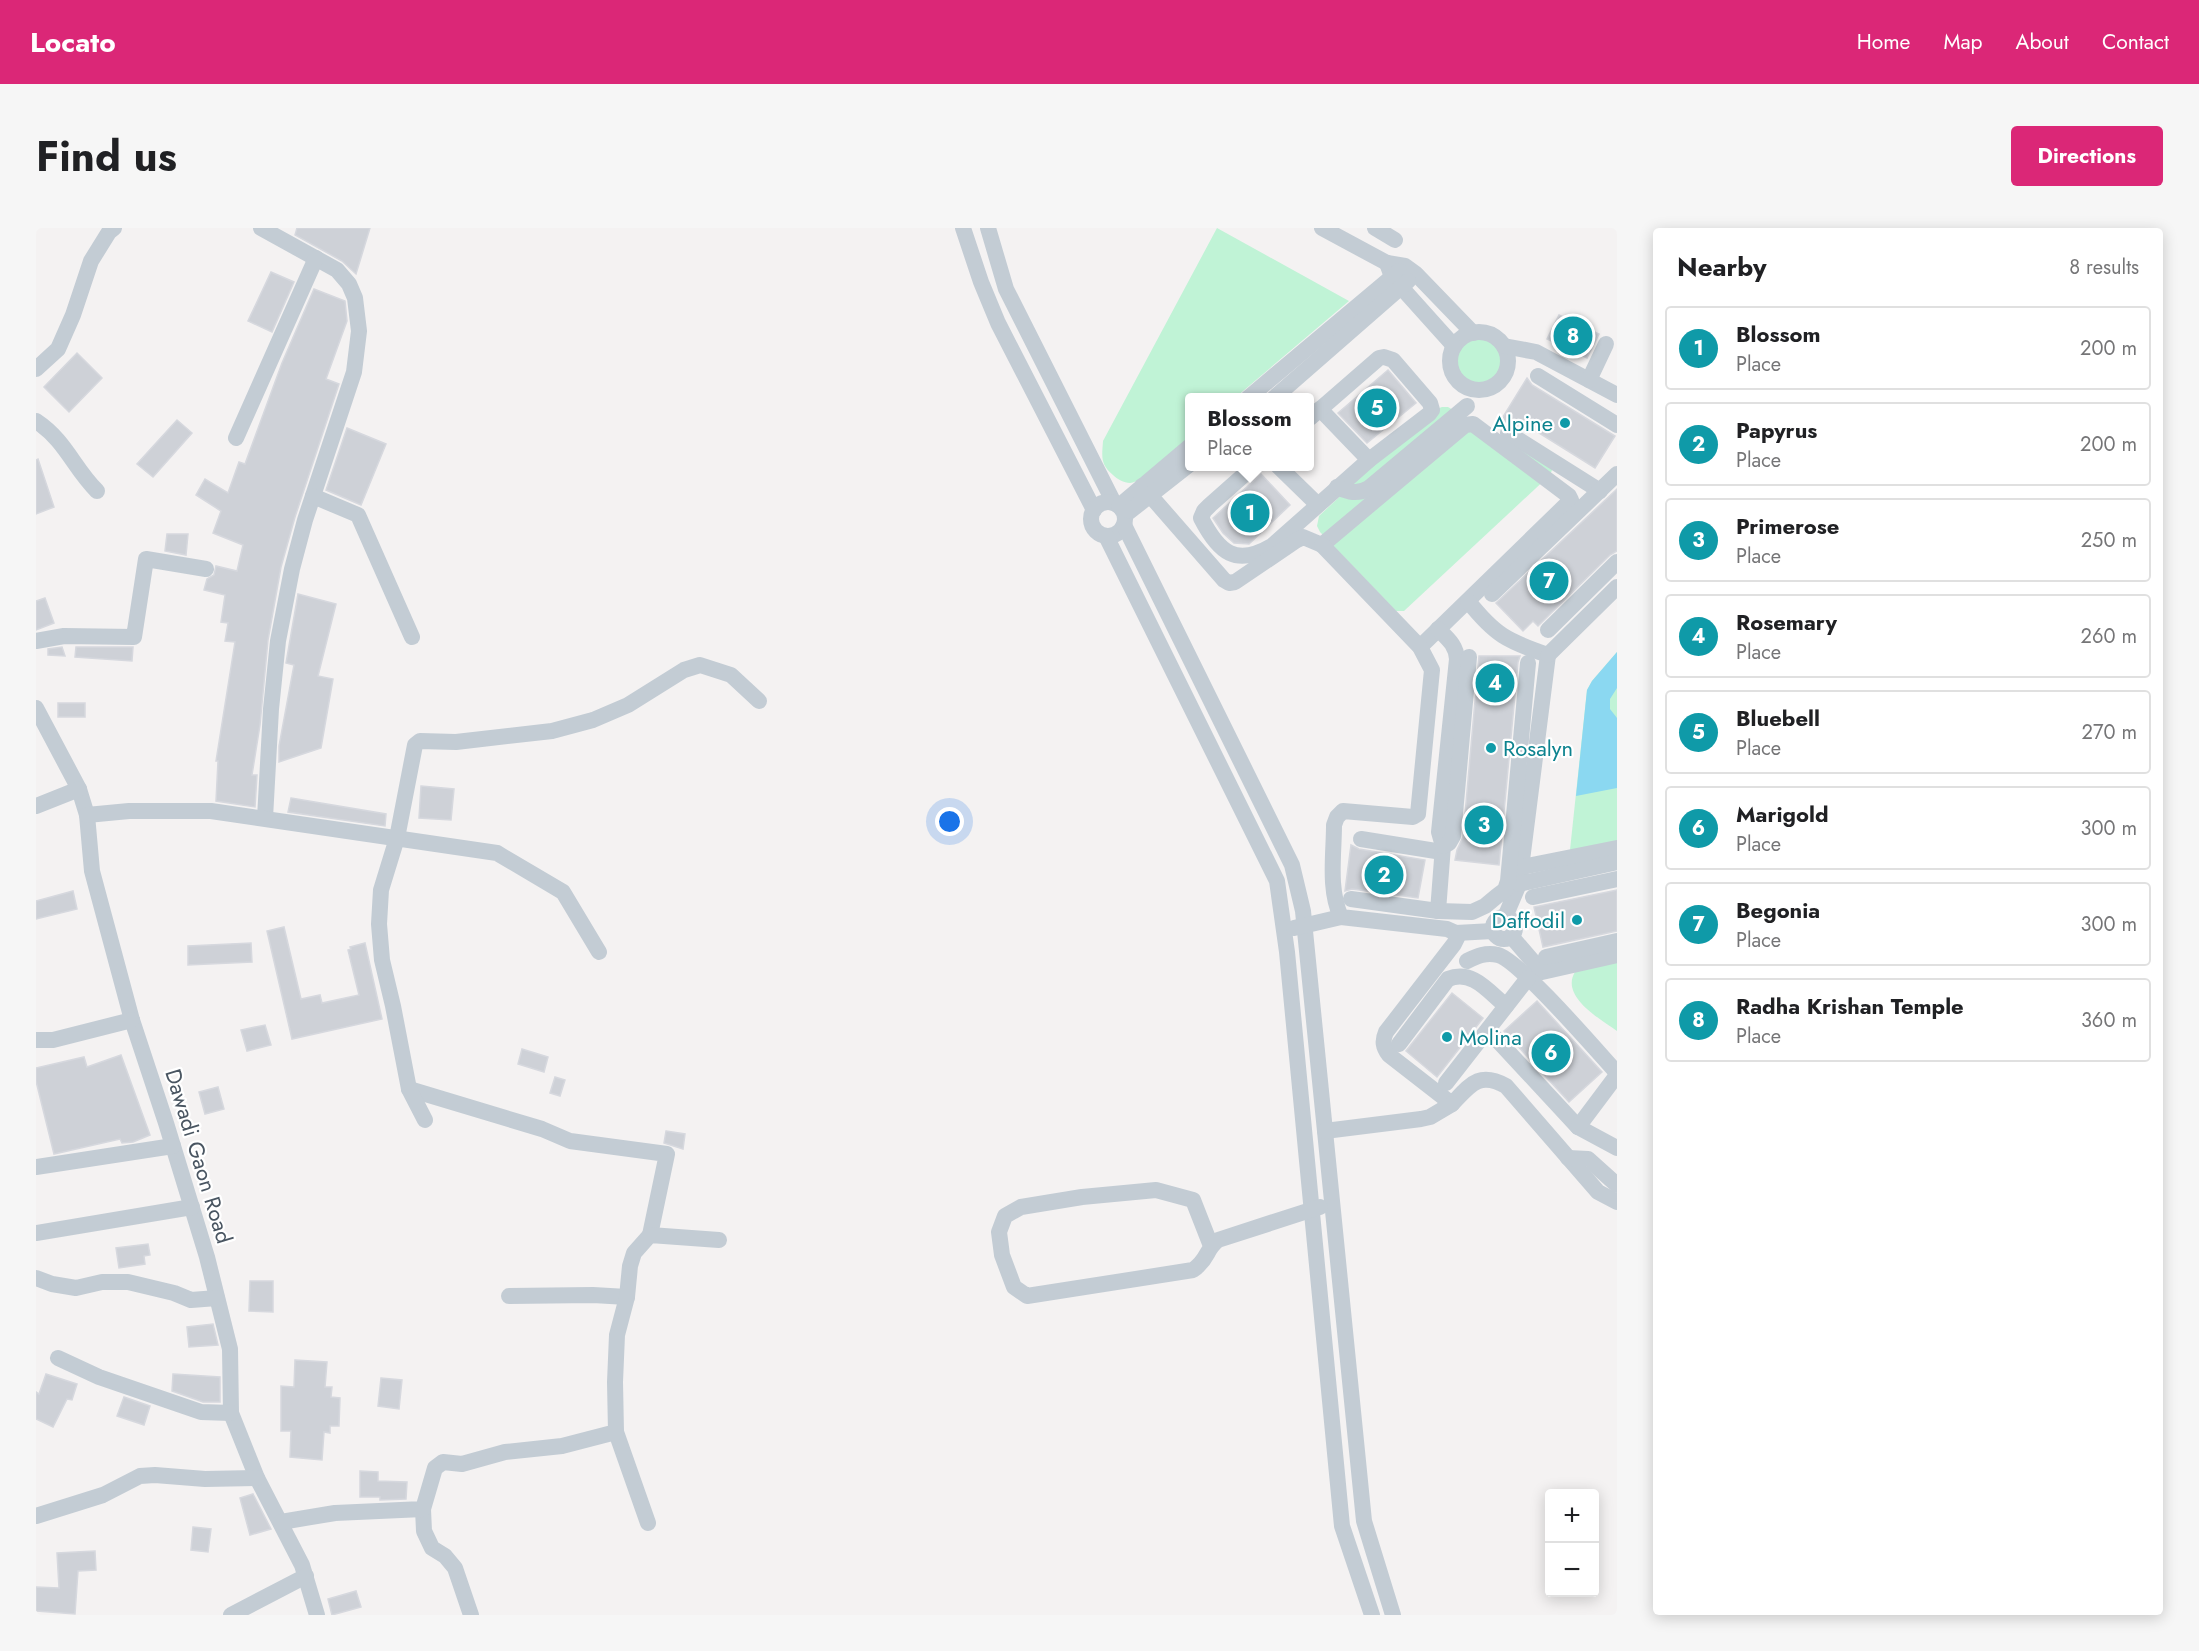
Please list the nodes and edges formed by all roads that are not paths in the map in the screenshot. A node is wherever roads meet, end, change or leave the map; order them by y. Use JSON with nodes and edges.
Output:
{"nodes":[{"id":1,"x":114,"y":228,"type":"edge"},
{"id":2,"x":261,"y":228,"type":"edge"},
{"id":3,"x":963,"y":228,"type":"edge"},
{"id":4,"x":988,"y":228,"type":"edge"},
{"id":5,"x":1322,"y":228,"type":"edge"},
{"id":6,"x":1375,"y":228,"type":"edge"},
{"id":7,"x":1395,"y":240,"type":"dead end"},
{"id":8,"x":316,"y":258,"type":"junction"},
{"id":9,"x":1400,"y":274,"type":"junction"},
{"id":10,"x":1473,"y":333,"type":"junction"},
{"id":11,"x":1606,"y":344,"type":"dead end"},
{"id":12,"x":1454,"y":346,"type":"junction"},
{"id":13,"x":1504,"y":346,"type":"junction"},
{"id":14,"x":36,"y":369,"type":"edge"},
{"id":15,"x":1538,"y":376,"type":"dead end"},
{"id":16,"x":1589,"y":380,"type":"junction"},
{"id":17,"x":1274,"y":390,"type":"edge"},
{"id":18,"x":1617,"y":395,"type":"edge"},
{"id":19,"x":1468,"y":397,"type":"junction"},
{"id":20,"x":1315,"y":413,"type":"edge"},
{"id":21,"x":36,"y":421,"type":"edge"},
{"id":22,"x":1470,"y":423,"type":"junction"},
{"id":23,"x":1617,"y":425,"type":"edge"},
{"id":24,"x":1508,"y":433,"type":"dead end"},
{"id":25,"x":236,"y":438,"type":"dead end"},
{"id":26,"x":1185,"y":451,"type":"edge"},
{"id":27,"x":1369,"y":460,"type":"junction"},
{"id":28,"x":1185,"y":467,"type":"edge"},
{"id":29,"x":1248,"y":471,"type":"edge"},
{"id":30,"x":1283,"y":471,"type":"edge"},
{"id":31,"x":1617,"y":474,"type":"edge"},
{"id":32,"x":1337,"y":487,"type":"junction"},
{"id":33,"x":97,"y":491,"type":"dead end"},
{"id":34,"x":1146,"y":491,"type":"junction"},
{"id":35,"x":1600,"y":491,"type":"junction"},
{"id":36,"x":313,"y":496,"type":"junction"},
{"id":37,"x":1317,"y":504,"type":"junction"},
{"id":38,"x":1094,"y":510,"type":"junction"},
{"id":39,"x":1120,"y":512,"type":"junction"},
{"id":40,"x":1106,"y":536,"type":"junction"},
{"id":41,"x":1322,"y":545,"type":"junction"},
{"id":42,"x":1617,"y":562,"type":"edge"},
{"id":43,"x":206,"y":569,"type":"dead end"},
{"id":44,"x":1617,"y":587,"type":"edge"},
{"id":45,"x":1492,"y":594,"type":"dead end"},
{"id":46,"x":1468,"y":601,"type":"junction"},
{"id":47,"x":1438,"y":629,"type":"junction"},
{"id":48,"x":1548,"y":630,"type":"dead end"},
{"id":49,"x":412,"y":637,"type":"dead end"},
{"id":50,"x":36,"y":641,"type":"edge"},
{"id":51,"x":1420,"y":647,"type":"junction"},
{"id":52,"x":1548,"y":655,"type":"junction"},
{"id":53,"x":1470,"y":657,"type":"dead end"},
{"id":54,"x":1528,"y":663,"type":"dead end"},
{"id":55,"x":759,"y":701,"type":"dead end"},
{"id":56,"x":36,"y":708,"type":"edge"},
{"id":57,"x":79,"y":789,"type":"junction"},
{"id":58,"x":36,"y":806,"type":"edge"},
{"id":59,"x":87,"y":815,"type":"junction"},
{"id":60,"x":265,"y":818,"type":"junction"},
{"id":61,"x":397,"y":838,"type":"junction"},
{"id":62,"x":1361,"y":838,"type":"dead end"},
{"id":63,"x":1617,"y":848,"type":"edge"},
{"id":64,"x":1443,"y":849,"type":"junction"},
{"id":65,"x":1617,"y":862,"type":"edge"},
{"id":66,"x":1522,"y":867,"type":"junction"},
{"id":67,"x":1617,"y":879,"type":"edge"},
{"id":68,"x":1519,"y":884,"type":"junction"},
{"id":69,"x":1533,"y":897,"type":"dead end"},
{"id":70,"x":1351,"y":899,"type":"dead end"},
{"id":71,"x":1438,"y":911,"type":"junction"},
{"id":72,"x":1341,"y":917,"type":"junction"},
{"id":73,"x":1505,"y":917,"type":"junction"},
{"id":74,"x":1305,"y":925,"type":"junction"},
{"id":75,"x":1284,"y":930,"type":"junction"},
{"id":76,"x":1493,"y":931,"type":"junction"},
{"id":77,"x":1456,"y":933,"type":"junction"},
{"id":78,"x":1511,"y":936,"type":"junction"},
{"id":79,"x":1617,"y":941,"type":"edge"},
{"id":80,"x":599,"y":952,"type":"dead end"},
{"id":81,"x":1617,"y":955,"type":"edge"},
{"id":82,"x":1467,"y":962,"type":"dead end"},
{"id":83,"x":1539,"y":969,"type":"junction"},
{"id":84,"x":1506,"y":1006,"type":"junction"},
{"id":85,"x":132,"y":1020,"type":"junction"},
{"id":86,"x":1488,"y":1030,"type":"junction"},
{"id":87,"x":36,"y":1040,"type":"edge"},
{"id":88,"x":1399,"y":1044,"type":"dead end"},
{"id":89,"x":1617,"y":1065,"type":"edge"},
{"id":90,"x":1617,"y":1074,"type":"edge"},
{"id":91,"x":1446,"y":1083,"type":"dead end"},
{"id":92,"x":409,"y":1089,"type":"junction"},
{"id":93,"x":1452,"y":1104,"type":"junction"},
{"id":94,"x":425,"y":1120,"type":"dead end"},
{"id":95,"x":1578,"y":1127,"type":"junction"},
{"id":96,"x":1325,"y":1131,"type":"junction"},
{"id":97,"x":173,"y":1146,"type":"junction"},
{"id":98,"x":1617,"y":1148,"type":"edge"},
{"id":99,"x":1568,"y":1158,"type":"junction"},
{"id":100,"x":36,"y":1167,"type":"edge"},
{"id":101,"x":1617,"y":1185,"type":"edge"},
{"id":102,"x":1617,"y":1202,"type":"edge"},
{"id":103,"x":1332,"y":1204,"type":"junction"},
{"id":104,"x":192,"y":1208,"type":"junction"},
{"id":105,"x":1311,"y":1210,"type":"junction"},
{"id":106,"x":36,"y":1233,"type":"edge"},
{"id":107,"x":650,"y":1235,"type":"junction"},
{"id":108,"x":719,"y":1240,"type":"dead end"},
{"id":109,"x":1211,"y":1246,"type":"junction"},
{"id":110,"x":36,"y":1278,"type":"edge"},
{"id":111,"x":509,"y":1296,"type":"dead end"},
{"id":112,"x":627,"y":1297,"type":"junction"},
{"id":113,"x":217,"y":1298,"type":"junction"},
{"id":114,"x":58,"y":1358,"type":"dead end"},
{"id":115,"x":231,"y":1413,"type":"junction"},
{"id":116,"x":616,"y":1432,"type":"junction"},
{"id":117,"x":256,"y":1478,"type":"junction"},
{"id":118,"x":423,"y":1509,"type":"junction"},
{"id":119,"x":36,"y":1516,"type":"edge"},
{"id":120,"x":281,"y":1522,"type":"junction"},
{"id":121,"x":648,"y":1522,"type":"dead end"},
{"id":122,"x":306,"y":1576,"type":"junction"},
{"id":123,"x":231,"y":1615,"type":"edge"},
{"id":124,"x":317,"y":1615,"type":"edge"},
{"id":125,"x":471,"y":1615,"type":"edge"},
{"id":126,"x":1372,"y":1615,"type":"edge"},
{"id":127,"x":1393,"y":1615,"type":"edge"}],
"edges":[{"from":1,"to":14,"type":"street"},
{"from":2,"to":8,"type":"street"},
{"from":3,"to":38,"type":"street"},
{"from":4,"to":39,"type":"street"},
{"from":5,"to":9,"type":"street"},
{"from":6,"to":7,"type":"street"},
{"from":8,"to":25,"type":"street"},
{"from":8,"to":36,"type":"street"},
{"from":9,"to":10,"type":"street"},
{"from":9,"to":12,"type":"street"},
{"from":9,"to":17,"type":"street"},
{"from":10,"to":12,"type":"street"},
{"from":10,"to":13,"type":"street"},
{"from":11,"to":16,"type":"street"},
{"from":12,"to":19,"type":"street"},
{"from":13,"to":16,"type":"street"},
{"from":13,"to":19,"type":"street"},
{"from":15,"to":23,"type":"street"},
{"from":16,"to":18,"type":"street"},
{"from":19,"to":22,"type":"street"},
{"from":19,"to":32,"type":"street"},
{"from":20,"to":27,"type":"street"},
{"from":20,"to":27,"type":"street"},
{"from":21,"to":33,"type":"street"},
{"from":22,"to":41,"type":"street"},
{"from":22,"to":46,"type":"street"},
{"from":24,"to":35,"type":"street"},
{"from":26,"to":34,"type":"street"},
{"from":27,"to":32,"type":"street"},
{"from":28,"to":34,"type":"street"},
{"from":29,"to":37,"type":"street"},
{"from":30,"to":37,"type":"street"},
{"from":31,"to":35,"type":"street"},
{"from":32,"to":37,"type":"street"},
{"from":34,"to":39,"type":"street"},
{"from":34,"to":41,"type":"street"},
{"from":35,"to":45,"type":"street"},
{"from":36,"to":49,"type":"street"},
{"from":36,"to":60,"type":"street"},
{"from":38,"to":39,"type":"street"},
{"from":38,"to":40,"type":"street"},
{"from":39,"to":40,"type":"street"},
{"from":39,"to":74,"type":"street"},
{"from":40,"to":75,"type":"street"},
{"from":41,"to":51,"type":"street"},
{"from":42,"to":48,"type":"street"},
{"from":43,"to":50,"type":"street"},
{"from":44,"to":52,"type":"street"},
{"from":46,"to":47,"type":"street"},
{"from":46,"to":52,"type":"street"},
{"from":47,"to":51,"type":"street"},
{"from":47,"to":64,"type":"street"},
{"from":51,"to":72,"type":"street"},
{"from":52,"to":66,"type":"street"},
{"from":53,"to":64,"type":"street"},
{"from":54,"to":71,"type":"street"},
{"from":55,"to":61,"type":"street"},
{"from":56,"to":57,"type":"street","name":"Dawadi Gaon Road"},
{"from":57,"to":58,"type":"street"},
{"from":57,"to":59,"type":"street","name":"Dawadi Gaon Road"},
{"from":59,"to":60,"type":"street"},
{"from":59,"to":85,"type":"street","name":"Dawadi Gaon Road"},
{"from":60,"to":61,"type":"street"},
{"from":61,"to":80,"type":"street"},
{"from":61,"to":92,"type":"street"},
{"from":62,"to":64,"type":"street"},
{"from":63,"to":66,"type":"street"},
{"from":64,"to":71,"type":"street"},
{"from":65,"to":68,"type":"street"},
{"from":66,"to":68,"type":"street"},
{"from":67,"to":69,"type":"street"},
{"from":68,"to":73,"type":"street"},
{"from":70,"to":71,"type":"street"},
{"from":72,"to":74,"type":"street"},
{"from":72,"to":77,"type":"street"},
{"from":73,"to":76,"type":"street"},
{"from":73,"to":78,"type":"street"},
{"from":74,"to":75,"type":"street"},
{"from":74,"to":96,"type":"street"},
{"from":75,"to":105,"type":"street"},
{"from":76,"to":77,"type":"street"},
{"from":76,"to":78,"type":"street"},
{"from":77,"to":93,"type":"street"},
{"from":78,"to":83,"type":"street"},
{"from":79,"to":83,"type":"street"},
{"from":81,"to":83,"type":"street"},
{"from":82,"to":83,"type":"street"},
{"from":83,"to":84,"type":"street"},
{"from":83,"to":89,"type":"street"},
{"from":83,"to":90,"type":"street"},
{"from":84,"to":86,"type":"street"},
{"from":84,"to":88,"type":"street"},
{"from":85,"to":87,"type":"street"},
{"from":85,"to":97,"type":"street","name":"Dawadi Gaon Road"},
{"from":86,"to":91,"type":"street"},
{"from":86,"to":95,"type":"street"},
{"from":90,"to":95,"type":"street"},
{"from":92,"to":94,"type":"street"},
{"from":92,"to":107,"type":"street"},
{"from":93,"to":96,"type":"street"},
{"from":93,"to":99,"type":"street"},
{"from":95,"to":98,"type":"street"},
{"from":96,"to":103,"type":"street"},
{"from":97,"to":100,"type":"street"},
{"from":97,"to":104,"type":"street","name":"Dawadi Gaon Road"},
{"from":99,"to":101,"type":"street"},
{"from":99,"to":102,"type":"street"},
{"from":103,"to":105,"type":"street"},
{"from":103,"to":127,"type":"street"},
{"from":104,"to":106,"type":"street"},
{"from":104,"to":113,"type":"street","name":"Dawadi Gaon Road"},
{"from":105,"to":109,"type":"street"},
{"from":105,"to":126,"type":"street"},
{"from":107,"to":108,"type":"street"},
{"from":107,"to":112,"type":"street"},
{"from":109,"to":109,"type":"street"},
{"from":110,"to":113,"type":"street"},
{"from":111,"to":112,"type":"street"},
{"from":112,"to":116,"type":"street"},
{"from":113,"to":115,"type":"street","name":"Dawadi Gaon Road"},
{"from":114,"to":115,"type":"street"},
{"from":115,"to":117,"type":"street","name":"Dawadi Gaon Road"},
{"from":116,"to":118,"type":"street"},
{"from":116,"to":121,"type":"street"},
{"from":117,"to":119,"type":"street"},
{"from":117,"to":120,"type":"street","name":"Dawadi Gaon Road"},
{"from":118,"to":120,"type":"street"},
{"from":118,"to":125,"type":"street"},
{"from":120,"to":122,"type":"street","name":"Dawadi Gaon Road"},
{"from":122,"to":123,"type":"street"},
{"from":122,"to":124,"type":"street","name":"Dawadi Gaon Road"}]}
